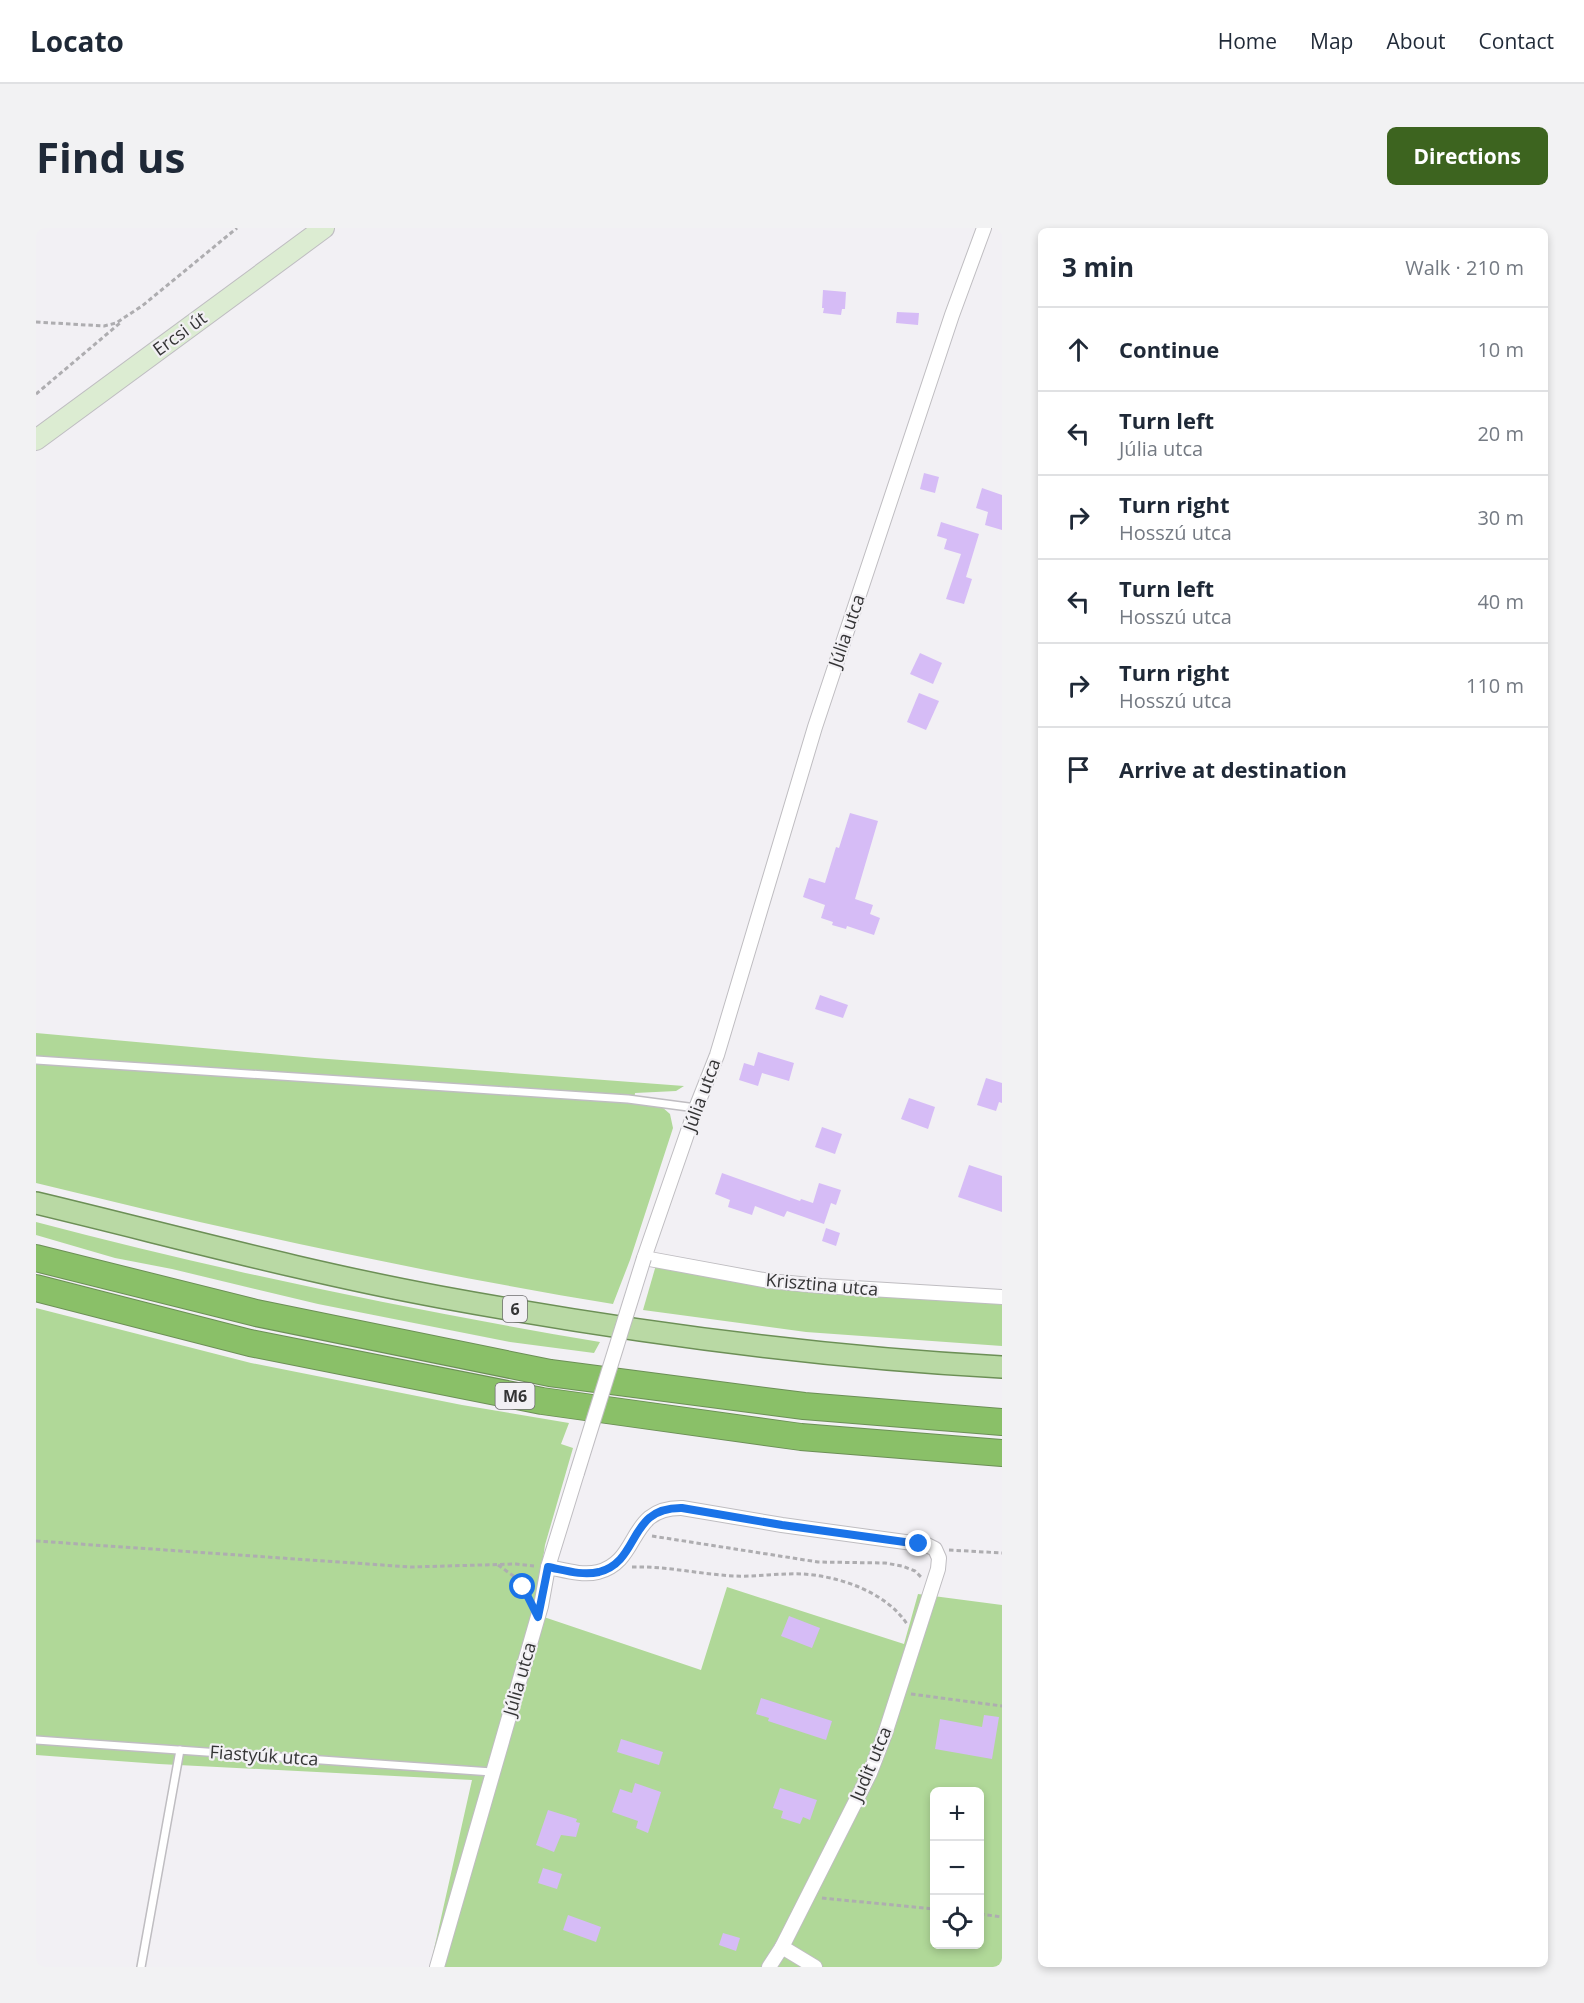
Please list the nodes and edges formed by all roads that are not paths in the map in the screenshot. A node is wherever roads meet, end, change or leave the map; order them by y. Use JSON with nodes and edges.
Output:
{"nodes":[{"id":1,"x":324,"y":228,"type":"edge"},
{"id":2,"x":984,"y":228,"type":"edge"},
{"id":3,"x":36,"y":440,"type":"edge"},
{"id":4,"x":36,"y":1060,"type":"edge"},
{"id":5,"x":696,"y":1108,"type":"junction"},
{"id":6,"x":36,"y":1203,"type":"edge"},
{"id":7,"x":36,"y":1258,"type":"edge"},
{"id":8,"x":644,"y":1258,"type":"junction"},
{"id":9,"x":36,"y":1288,"type":"edge"},
{"id":10,"x":1002,"y":1297,"type":"edge"},
{"id":11,"x":1002,"y":1367,"type":"edge"},
{"id":12,"x":1002,"y":1422,"type":"edge"},
{"id":13,"x":1002,"y":1453,"type":"edge"},
{"id":14,"x":548,"y":1567,"type":"junction"},
{"id":15,"x":36,"y":1740,"type":"edge"},
{"id":16,"x":180,"y":1750,"type":"junction"},
{"id":17,"x":492,"y":1772,"type":"junction"},
{"id":18,"x":782,"y":1947,"type":"junction"},
{"id":19,"x":141,"y":1967,"type":"edge"},
{"id":20,"x":437,"y":1967,"type":"edge"},
{"id":21,"x":769,"y":1967,"type":"edge"},
{"id":22,"x":815,"y":1967,"type":"edge"}],
"edges":[{"from":1,"to":3,"type":"main road","name":"Ercsi út"},
{"from":2,"to":5,"type":"street","name":"Júlia utca"},
{"from":4,"to":5,"type":"lane"},
{"from":5,"to":8,"type":"street","name":"Júlia utca"},
{"from":6,"to":11,"type":"main road","number":"6"},
{"from":7,"to":12,"type":"highway","number":"M6"},
{"from":8,"to":10,"type":"street","name":"Krisztina utca"},
{"from":8,"to":14,"type":"street","name":"Júlia utca","bridge":true},
{"from":9,"to":13,"type":"highway","number":"M6"},
{"from":14,"to":17,"type":"street","name":"Júlia utca"},
{"from":14,"to":18,"type":"street","name":"Judit utca"},
{"from":15,"to":16,"type":"lane","name":"Fiastyúk utca"},
{"from":16,"to":17,"type":"lane","name":"Fiastyúk utca"},
{"from":16,"to":19,"type":"lane"},
{"from":17,"to":20,"type":"street","name":"Júlia utca"},
{"from":18,"to":21,"type":"street","name":"Judit utca"},
{"from":18,"to":22,"type":"street"}]}
